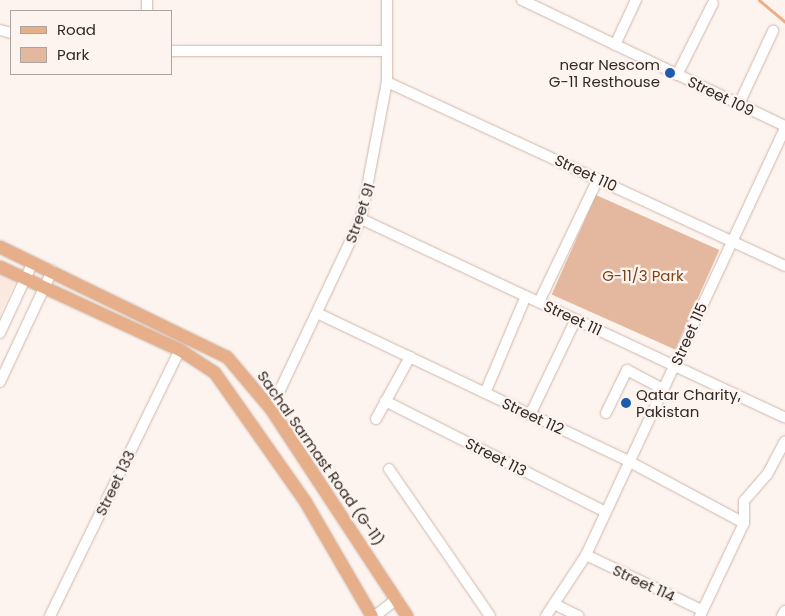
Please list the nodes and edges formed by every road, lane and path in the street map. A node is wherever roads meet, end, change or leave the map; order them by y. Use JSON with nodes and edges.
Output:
{"nodes":[{"id":1,"x":387,"y":0,"type":"edge"},
{"id":2,"x":522,"y":0,"type":"edge"},
{"id":3,"x":636,"y":0,"type":"edge"},
{"id":4,"x":713,"y":3,"type":"dead end"},
{"id":5,"x":773,"y":32,"type":"dead end"},
{"id":6,"x":615,"y":44,"type":"junction"},
{"id":7,"x":172,"y":51,"type":"edge"},
{"id":8,"x":387,"y":51,"type":"junction"},
{"id":9,"x":677,"y":75,"type":"junction"},
{"id":10,"x":387,"y":82,"type":"junction"},
{"id":11,"x":739,"y":104,"type":"junction"},
{"id":12,"x":785,"y":127,"type":"edge"},
{"id":13,"x":598,"y":179,"type":"junction"},
{"id":14,"x":361,"y":219,"type":"junction"},
{"id":15,"x":731,"y":240,"type":"junction"},
{"id":16,"x":0,"y":247,"type":"edge"},
{"id":17,"x":33,"y":262,"type":"junction"},
{"id":18,"x":785,"y":266,"type":"edge"},
{"id":19,"x":0,"y":267,"type":"edge"},
{"id":20,"x":52,"y":271,"type":"junction"},
{"id":21,"x":25,"y":278,"type":"junction"},
{"id":22,"x":45,"y":286,"type":"junction"},
{"id":23,"x":526,"y":296,"type":"junction"},
{"id":24,"x":538,"y":302,"type":"junction"},
{"id":25,"x":319,"y":314,"type":"junction"},
{"id":26,"x":576,"y":320,"type":"junction"},
{"id":27,"x":0,"y":333,"type":"edge"},
{"id":28,"x":180,"y":350,"type":"junction"},
{"id":29,"x":410,"y":358,"type":"junction"},
{"id":30,"x":674,"y":365,"type":"junction"},
{"id":31,"x":0,"y":380,"type":"edge"},
{"id":32,"x":663,"y":389,"type":"junction"},
{"id":33,"x":485,"y":393,"type":"junction"},
{"id":34,"x":385,"y":401,"type":"junction"},
{"id":35,"x":271,"y":409,"type":"junction"},
{"id":36,"x":606,"y":414,"type":"dead end"},
{"id":37,"x":530,"y":415,"type":"junction"},
{"id":38,"x":785,"y":418,"type":"edge"},
{"id":39,"x":376,"y":419,"type":"dead end"},
{"id":40,"x":785,"y":441,"type":"edge"},
{"id":41,"x":630,"y":462,"type":"junction"},
{"id":42,"x":388,"y":469,"type":"dead end"},
{"id":43,"x":606,"y":512,"type":"junction"},
{"id":44,"x":744,"y":523,"type":"junction"},
{"id":45,"x":586,"y":555,"type":"junction"},
{"id":46,"x":396,"y":599,"type":"junction"},
{"id":47,"x":556,"y":605,"type":"junction"},
{"id":48,"x":785,"y":610,"type":"edge"},
{"id":49,"x":701,"y":613,"type":"edge"},
{"id":50,"x":50,"y":616,"type":"edge"},
{"id":51,"x":373,"y":616,"type":"edge"},
{"id":52,"x":407,"y":616,"type":"edge"},
{"id":53,"x":490,"y":616,"type":"edge"},
{"id":54,"x":546,"y":616,"type":"edge"},
{"id":55,"x":579,"y":616,"type":"edge"},
{"id":56,"x":782,"y":616,"type":"edge"}],
"edges":[{"from":1,"to":8,"type":"street","name":"Street 91"},
{"from":2,"to":6,"type":"street","name":"Street 109"},
{"from":3,"to":6,"type":"street"},
{"from":4,"to":9,"type":"street"},
{"from":5,"to":11,"type":"street"},
{"from":6,"to":9,"type":"street","name":"Street 109"},
{"from":7,"to":8,"type":"street"},
{"from":8,"to":10,"type":"street","name":"Street 91"},
{"from":9,"to":11,"type":"street","name":"Street 109"},
{"from":10,"to":13,"type":"street","name":"Street 110"},
{"from":10,"to":14,"type":"street","name":"Street 91"},
{"from":11,"to":12,"type":"street","name":"Street 109"},
{"from":12,"to":15,"type":"street","name":"Street 115"},
{"from":13,"to":15,"type":"street","name":"Street 110"},
{"from":13,"to":24,"type":"street"},
{"from":14,"to":23,"type":"street","name":"Street 111"},
{"from":14,"to":25,"type":"street","name":"Street 91"},
{"from":15,"to":18,"type":"street","name":"Street 110"},
{"from":15,"to":30,"type":"street","name":"Street 115"},
{"from":16,"to":17,"type":"main road","name":"Sachal Sarmast Road (G-11)"},
{"from":17,"to":20,"type":"main road","name":"Sachal Sarmast Road (G-11)"},
{"from":17,"to":21,"type":"street"},
{"from":19,"to":21,"type":"main road"},
{"from":20,"to":22,"type":"street"},
{"from":20,"to":35,"type":"main road","name":"Sachal Sarmast Road (G-11)"},
{"from":21,"to":22,"type":"main road"},
{"from":21,"to":27,"type":"street"},
{"from":22,"to":28,"type":"main road"},
{"from":22,"to":31,"type":"street"},
{"from":23,"to":24,"type":"street","name":"Street 111"},
{"from":23,"to":33,"type":"street"},
{"from":24,"to":26,"type":"street","name":"Street 111"},
{"from":25,"to":29,"type":"street","name":"Street 112"},
{"from":25,"to":35,"type":"street","name":"Street 91"},
{"from":26,"to":30,"type":"street","name":"Street 111"},
{"from":26,"to":37,"type":"street"},
{"from":28,"to":50,"type":"street","name":"Street 133"},
{"from":28,"to":51,"type":"main road"},
{"from":29,"to":33,"type":"street","name":"Street 112"},
{"from":29,"to":34,"type":"street"},
{"from":30,"to":32,"type":"street","name":"Street 115"},
{"from":30,"to":38,"type":"street","name":"Street 111"},
{"from":32,"to":36,"type":"street"},
{"from":32,"to":41,"type":"street","name":"Street 115"},
{"from":33,"to":37,"type":"street","name":"Street 112"},
{"from":34,"to":39,"type":"street"},
{"from":34,"to":43,"type":"street","name":"Street 113"},
{"from":35,"to":46,"type":"main road","name":"Sachal Sarmast Road (G-11)"},
{"from":37,"to":41,"type":"street","name":"Street 112"},
{"from":40,"to":44,"type":"street"},
{"from":41,"to":43,"type":"street","name":"Street 115"},
{"from":41,"to":44,"type":"street","name":"Street 112"},
{"from":42,"to":53,"type":"street"},
{"from":43,"to":45,"type":"street","name":"Street 115"},
{"from":44,"to":49,"type":"street"},
{"from":45,"to":47,"type":"street","name":"Street 115"},
{"from":45,"to":49,"type":"street","name":"Street 114"},
{"from":46,"to":51,"type":"street"},
{"from":46,"to":52,"type":"main road","name":"Sachal Sarmast Road (G-11)"},
{"from":47,"to":54,"type":"street","name":"Street 115"},
{"from":47,"to":55,"type":"street"},
{"from":48,"to":56,"type":"street"}]}
